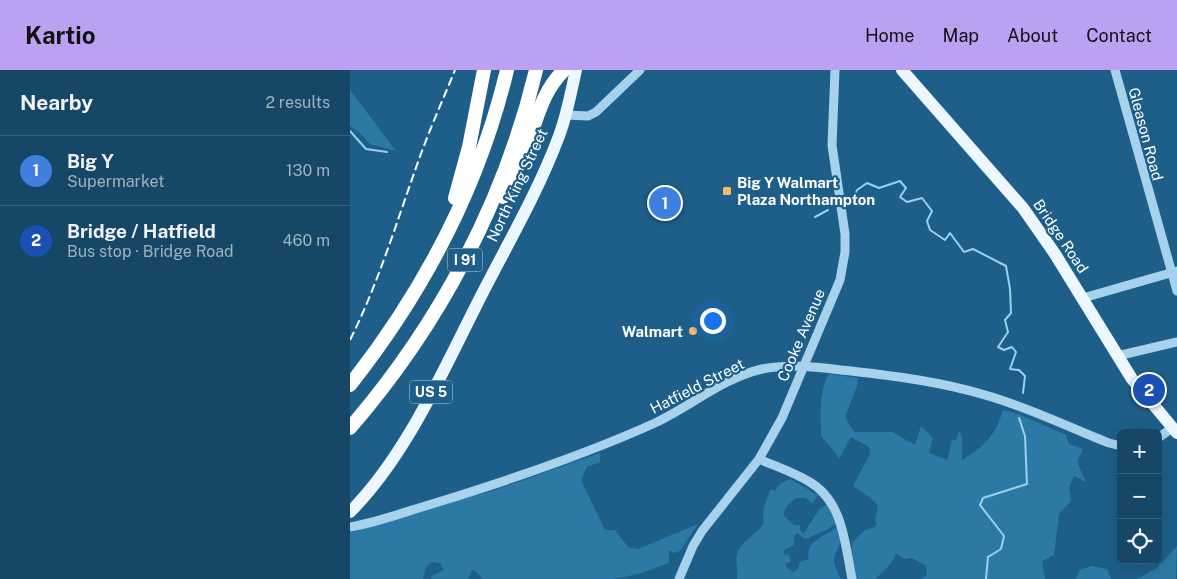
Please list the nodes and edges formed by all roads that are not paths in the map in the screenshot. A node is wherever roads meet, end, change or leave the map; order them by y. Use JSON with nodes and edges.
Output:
{"nodes":[{"id":1,"x":484,"y":70,"type":"edge"},
{"id":2,"x":508,"y":70,"type":"edge"},
{"id":3,"x":536,"y":70,"type":"edge"},
{"id":4,"x":576,"y":70,"type":"edge"},
{"id":5,"x":640,"y":70,"type":"edge"},
{"id":6,"x":835,"y":70,"type":"edge"},
{"id":7,"x":902,"y":70,"type":"edge"},
{"id":8,"x":1115,"y":70,"type":"edge"},
{"id":9,"x":560,"y":75,"type":"edge"},
{"id":10,"x":566,"y":116,"type":"junction"},
{"id":11,"x":460,"y":271,"type":"junction"},
{"id":12,"x":1174,"y":272,"type":"edge"},
{"id":13,"x":1177,"y":291,"type":"edge"},
{"id":14,"x":1082,"y":298,"type":"junction"},
{"id":15,"x":1177,"y":342,"type":"edge"},
{"id":16,"x":1117,"y":356,"type":"junction"},
{"id":17,"x":370,"y":359,"type":"junction"},
{"id":18,"x":802,"y":366,"type":"junction"},
{"id":19,"x":350,"y":384,"type":"edge"},
{"id":20,"x":350,"y":428,"type":"edge"},
{"id":21,"x":1175,"y":430,"type":"edge"},
{"id":22,"x":1162,"y":436,"type":"edge"},
{"id":23,"x":1117,"y":445,"type":"edge"},
{"id":24,"x":759,"y":458,"type":"junction"},
{"id":25,"x":350,"y":512,"type":"edge"},
{"id":26,"x":350,"y":527,"type":"edge"},
{"id":27,"x":679,"y":579,"type":"edge"},
{"id":28,"x":852,"y":579,"type":"edge"}],
"edges":[{"from":1,"to":17,"type":"highway"},
{"from":2,"to":17,"type":"highway","number":"I 91"},
{"from":3,"to":11,"type":"highway","number":"I 91"},
{"from":4,"to":10,"type":"main road","name":"North King Street","number":"US 5"},
{"from":5,"to":10,"type":"street"},
{"from":6,"to":18,"type":"street","name":"Cooke Avenue"},
{"from":7,"to":14,"type":"main road","name":"Bridge Road"},
{"from":8,"to":12,"type":"street","name":"Gleason Road"},
{"from":9,"to":11,"type":"highway"},
{"from":10,"to":25,"type":"main road","name":"North King Street","number":"US 5"},
{"from":11,"to":20,"type":"highway","number":"I 91"},
{"from":12,"to":13,"type":"street","name":"Gleason Road"},
{"from":12,"to":14,"type":"street"},
{"from":14,"to":16,"type":"main road","name":"Bridge Road"},
{"from":15,"to":16,"type":"street"},
{"from":16,"to":21,"type":"main road","name":"Bridge Road"},
{"from":17,"to":19,"type":"highway","number":"I 91"},
{"from":18,"to":23,"type":"street","name":"Hatfield Street"},
{"from":18,"to":24,"type":"street","name":"Cooke Avenue"},
{"from":18,"to":26,"type":"street","name":"Hatfield Street"},
{"from":21,"to":22,"type":"street"},
{"from":24,"to":27,"type":"street","name":"Cooke Avenue"},
{"from":24,"to":28,"type":"street"}]}
